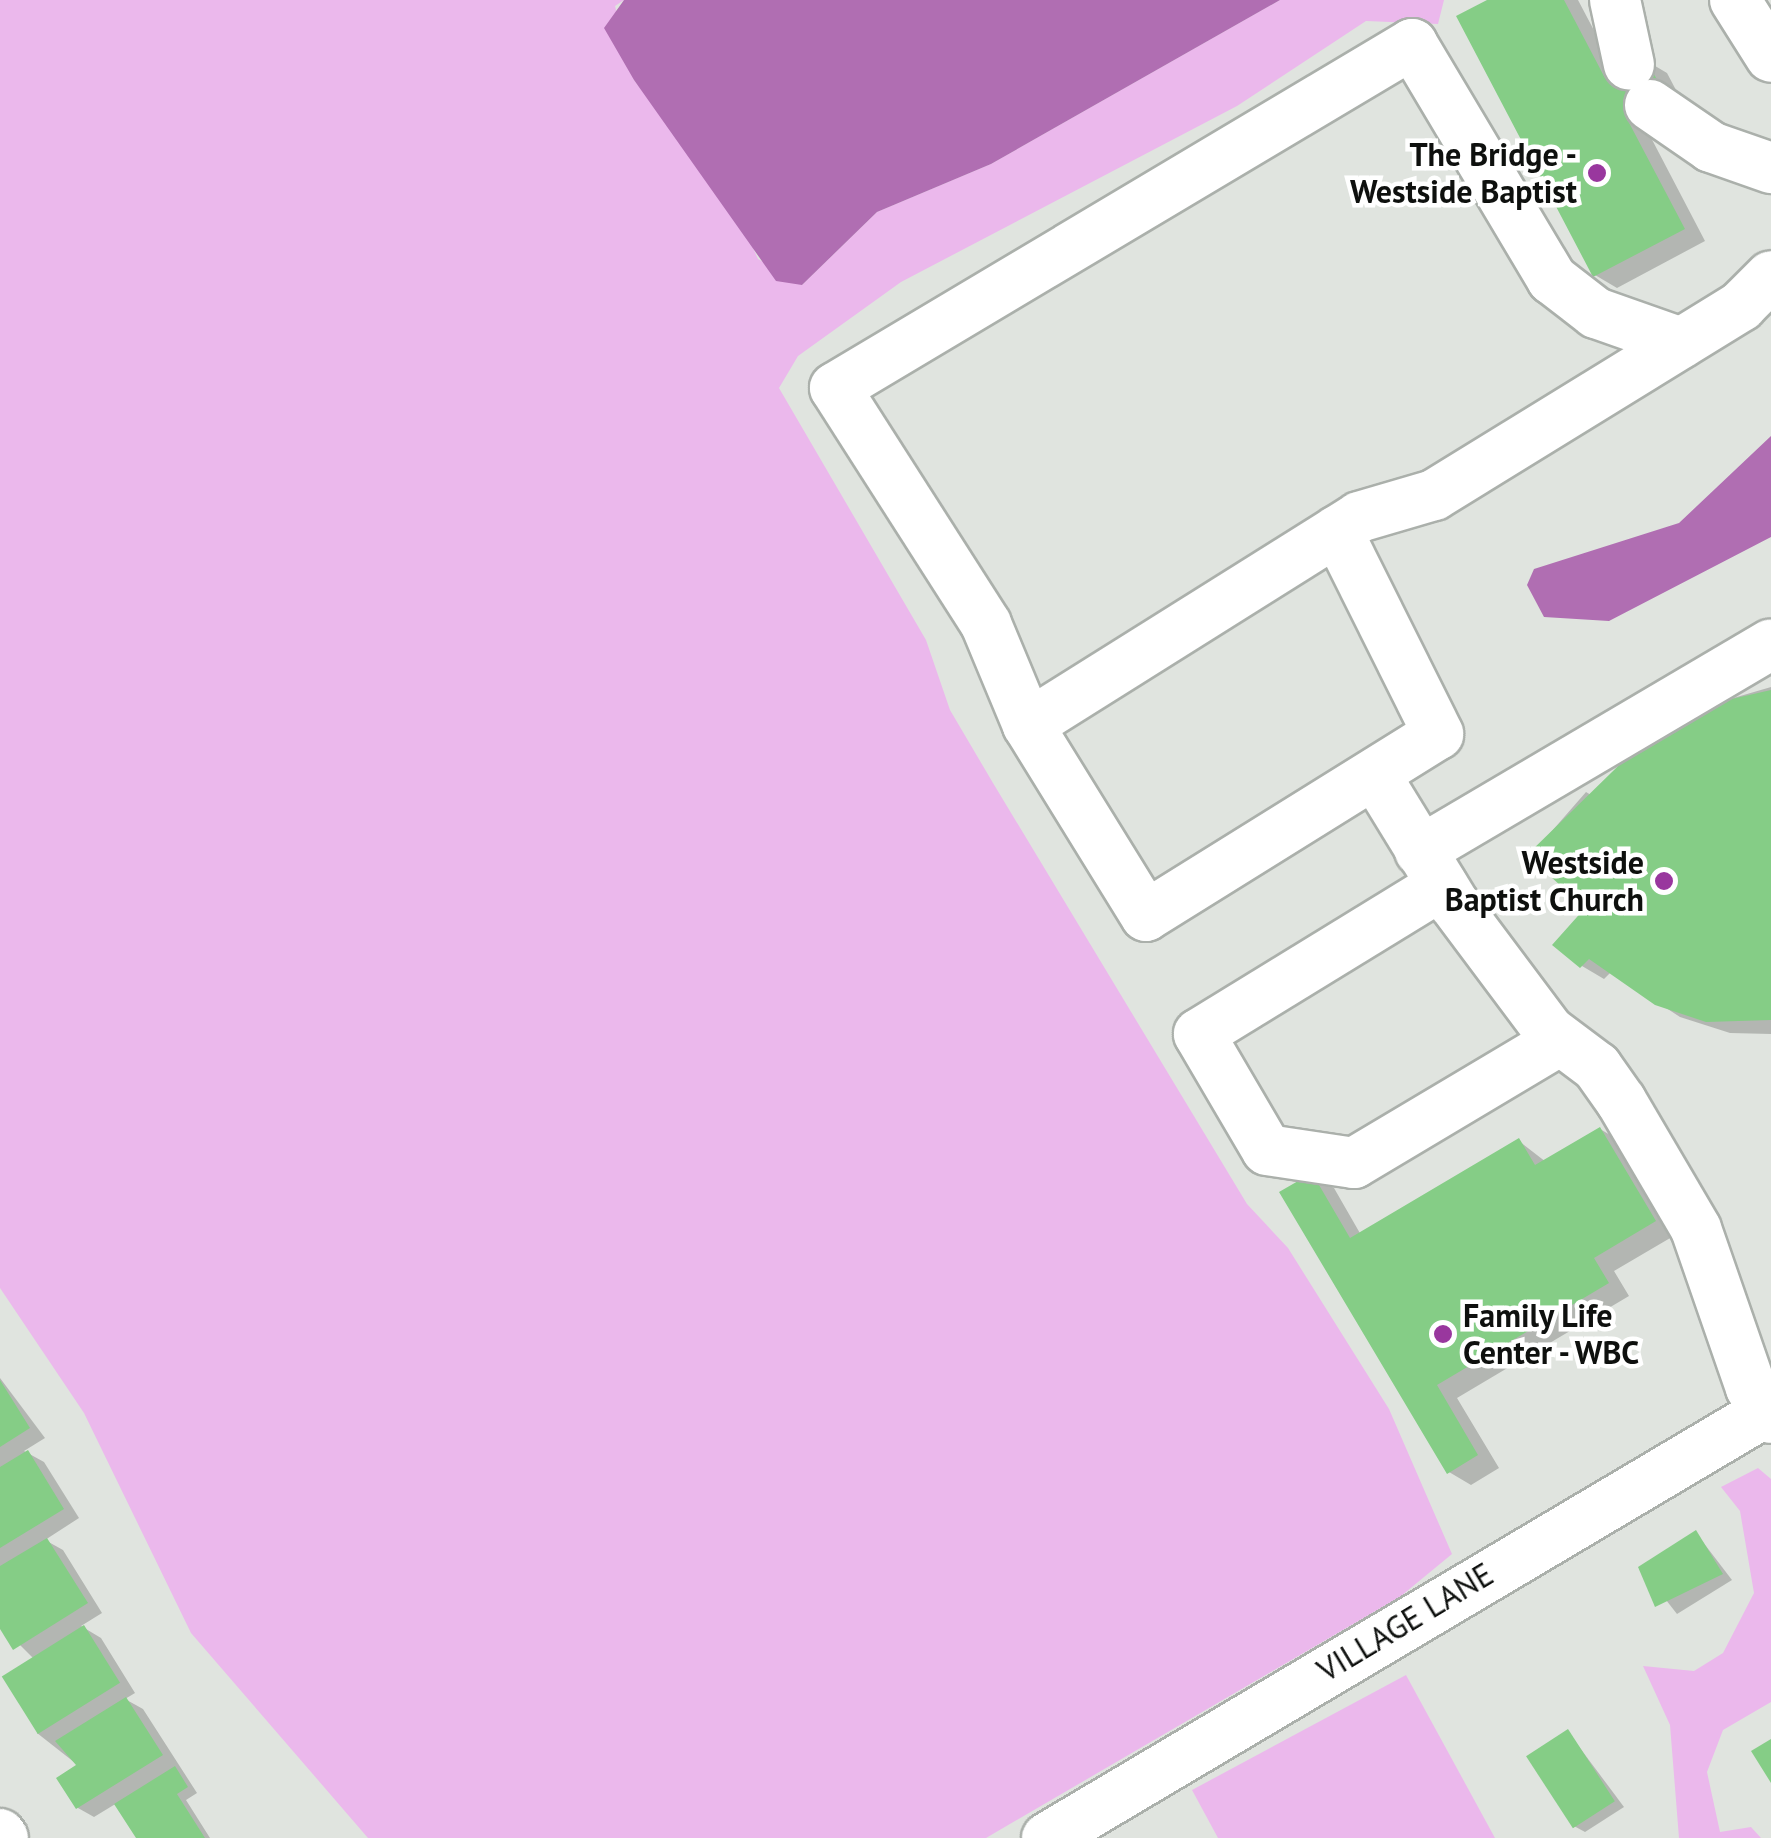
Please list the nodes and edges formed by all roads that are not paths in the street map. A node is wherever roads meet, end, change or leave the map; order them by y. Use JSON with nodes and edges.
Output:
{"nodes":[{"id":1,"x":1614,"y":0,"type":"edge"},
{"id":2,"x":1735,"y":0,"type":"edge"},
{"id":3,"x":1771,"y":57,"type":"edge"},
{"id":4,"x":1771,"y":168,"type":"edge"},
{"id":5,"x":1771,"y":276,"type":"edge"},
{"id":6,"x":1682,"y":344,"type":"junction"},
{"id":7,"x":1337,"y":531,"type":"junction"},
{"id":8,"x":1771,"y":644,"type":"edge"},
{"id":9,"x":1028,"y":726,"type":"junction"},
{"id":10,"x":1375,"y":775,"type":"junction"},
{"id":11,"x":1431,"y":868,"type":"junction"},
{"id":12,"x":1560,"y":1040,"type":"junction"},
{"id":13,"x":1769,"y":1415,"type":"edge"},
{"id":14,"x":1047,"y":1838,"type":"edge"}],
"edges":[{"from":1,"to":4,"type":"street"},
{"from":2,"to":3,"type":"street"},
{"from":5,"to":6,"type":"street"},
{"from":6,"to":7,"type":"street"},
{"from":6,"to":9,"type":"street"},
{"from":7,"to":9,"type":"street"},
{"from":7,"to":10,"type":"street"},
{"from":8,"to":11,"type":"street"},
{"from":9,"to":10,"type":"street"},
{"from":10,"to":11,"type":"street"},
{"from":11,"to":12,"type":"street"},
{"from":11,"to":12,"type":"street"},
{"from":12,"to":13,"type":"street"},
{"from":13,"to":14,"type":"street","name":"VILLAGE LANE"}]}
